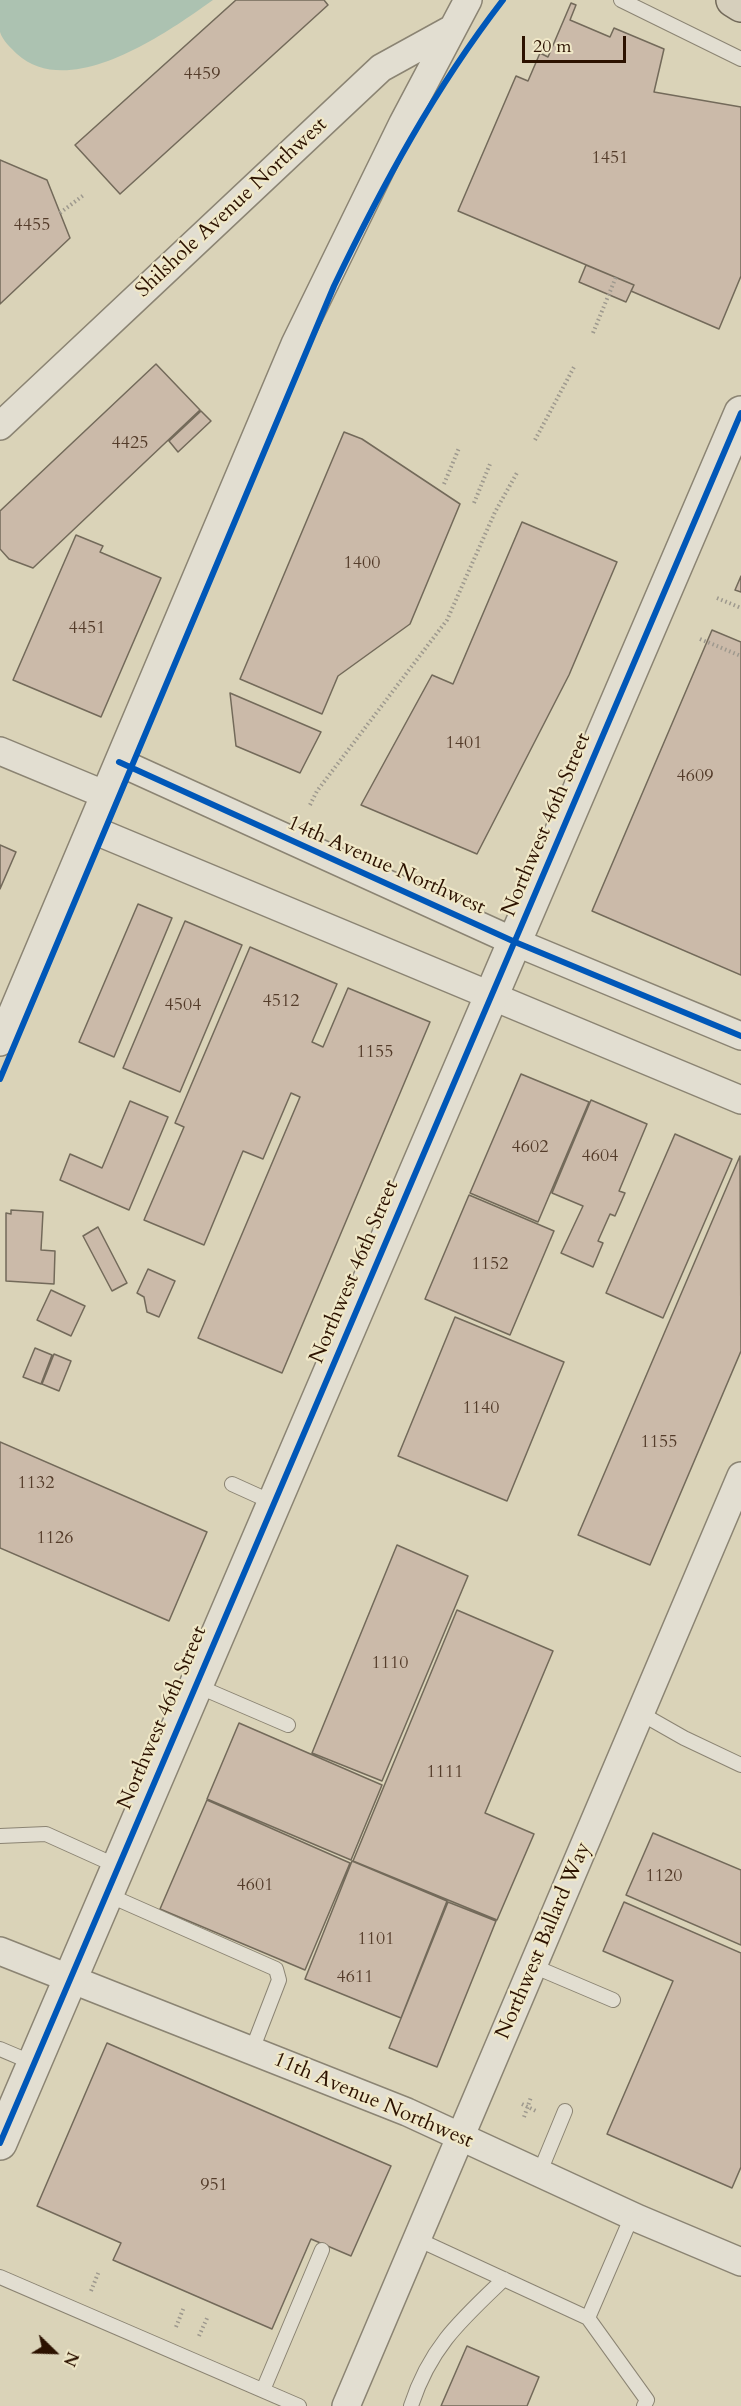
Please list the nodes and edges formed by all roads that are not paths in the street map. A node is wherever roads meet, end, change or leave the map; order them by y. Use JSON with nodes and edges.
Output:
{"nodes":[{"id":1,"x":468,"y":0,"type":"edge"},
{"id":2,"x":621,"y":0,"type":"edge"},
{"id":3,"x":733,"y":0,"type":"edge"},
{"id":4,"x":741,"y":4,"type":"edge"},
{"id":5,"x":450,"y":30,"type":"junction"},
{"id":6,"x":741,"y":59,"type":"edge"},
{"id":7,"x":741,"y":413,"type":"edge"},
{"id":8,"x":0,"y":426,"type":"edge"},
{"id":9,"x":0,"y":751,"type":"edge"},
{"id":10,"x":119,"y":762,"type":"junction"},
{"id":11,"x":105,"y":795,"type":"junction"},
{"id":12,"x":91,"y":829,"type":"junction"},
{"id":13,"x":515,"y":942,"type":"junction"},
{"id":14,"x":491,"y":997,"type":"junction"},
{"id":15,"x":741,"y":1036,"type":"edge"},
{"id":16,"x":0,"y":1042,"type":"edge"},
{"id":17,"x":741,"y":1100,"type":"edge"},
{"id":18,"x":741,"y":1476,"type":"edge"},
{"id":19,"x":232,"y":1484,"type":"dead end"},
{"id":20,"x":274,"y":1503,"type":"junction"},
{"id":21,"x":195,"y":1685,"type":"junction"},
{"id":22,"x":640,"y":1713,"type":"junction"},
{"id":23,"x":288,"y":1725,"type":"dead end"},
{"id":24,"x":741,"y":1765,"type":"edge"},
{"id":25,"x":0,"y":1836,"type":"edge"},
{"id":26,"x":112,"y":1880,"type":"junction"},
{"id":27,"x":0,"y":1951,"type":"edge"},
{"id":28,"x":533,"y":1966,"type":"junction"},
{"id":29,"x":69,"y":1980,"type":"junction"},
{"id":30,"x":613,"y":2000,"type":"dead end"},
{"id":31,"x":0,"y":2049,"type":"edge"},
{"id":32,"x":252,"y":2050,"type":"junction"},
{"id":33,"x":33,"y":2063,"type":"junction"},
{"id":34,"x":565,"y":2111,"type":"dead end"},
{"id":35,"x":461,"y":2136,"type":"junction"},
{"id":36,"x":0,"y":2143,"type":"edge"},
{"id":37,"x":539,"y":2174,"type":"junction"},
{"id":38,"x":632,"y":2216,"type":"junction"},
{"id":39,"x":417,"y":2239,"type":"junction"},
{"id":40,"x":322,"y":2250,"type":"dead end"},
{"id":41,"x":741,"y":2262,"type":"edge"},
{"id":42,"x":0,"y":2277,"type":"edge"},
{"id":43,"x":504,"y":2279,"type":"junction"},
{"id":44,"x":588,"y":2318,"type":"junction"},
{"id":45,"x":263,"y":2390,"type":"junction"},
{"id":46,"x":648,"y":2404,"type":"edge"},
{"id":47,"x":299,"y":2406,"type":"edge"},
{"id":48,"x":346,"y":2406,"type":"edge"},
{"id":49,"x":411,"y":2406,"type":"edge"}],
"edges":[{"from":1,"to":5,"type":"street"},
{"from":2,"to":6,"type":"lane"},
{"from":3,"to":4,"type":"main road"},
{"from":5,"to":8,"type":"street","name":"Shilshole Avenue Northwest"},
{"from":5,"to":10,"type":"street"},
{"from":7,"to":13,"type":"street","name":"Northwest 46th Street"},
{"from":9,"to":11,"type":"street"},
{"from":10,"to":11,"type":"street"},
{"from":10,"to":13,"type":"street","name":"14th Avenue Northwest"},
{"from":11,"to":12,"type":"street"},
{"from":12,"to":14,"type":"street"},
{"from":12,"to":16,"type":"street"},
{"from":13,"to":14,"type":"street","name":"Northwest 46th Street"},
{"from":13,"to":15,"type":"street","name":"14th Avenue Northwest"},
{"from":14,"to":17,"type":"street"},
{"from":14,"to":20,"type":"street","name":"Northwest 46th Street"},
{"from":18,"to":22,"type":"street","name":"Northwest Ballard Way"},
{"from":19,"to":20,"type":"lane"},
{"from":20,"to":21,"type":"street","name":"Northwest 46th Street"},
{"from":21,"to":23,"type":"lane"},
{"from":21,"to":26,"type":"street","name":"Northwest 46th Street"},
{"from":22,"to":24,"type":"lane"},
{"from":22,"to":28,"type":"street","name":"Northwest Ballard Way"},
{"from":25,"to":26,"type":"lane"},
{"from":26,"to":29,"type":"street","name":"Northwest 46th Street"},
{"from":26,"to":32,"type":"lane"},
{"from":27,"to":29,"type":"street","name":"11th Avenue Northwest"},
{"from":28,"to":30,"type":"lane"},
{"from":28,"to":35,"type":"street","name":"Northwest Ballard Way"},
{"from":29,"to":32,"type":"street","name":"11th Avenue Northwest"},
{"from":29,"to":33,"type":"street","name":"Northwest 46th Street"},
{"from":31,"to":33,"type":"lane"},
{"from":32,"to":35,"type":"street","name":"11th Avenue Northwest"},
{"from":33,"to":36,"type":"street","name":"Northwest 46th Street"},
{"from":34,"to":37,"type":"lane"},
{"from":35,"to":37,"type":"street","name":"11th Avenue Northwest"},
{"from":35,"to":39,"type":"street","name":"Northwest Ballard Way"},
{"from":37,"to":38,"type":"street","name":"11th Avenue Northwest"},
{"from":38,"to":41,"type":"street","name":"11th Avenue Northwest"},
{"from":38,"to":44,"type":"lane"},
{"from":39,"to":43,"type":"lane"},
{"from":39,"to":48,"type":"street","name":"Northwest Ballard Way"},
{"from":40,"to":45,"type":"lane"},
{"from":42,"to":45,"type":"lane"},
{"from":43,"to":44,"type":"lane"},
{"from":43,"to":49,"type":"lane"},
{"from":44,"to":46,"type":"lane"},
{"from":45,"to":47,"type":"lane"}]}
